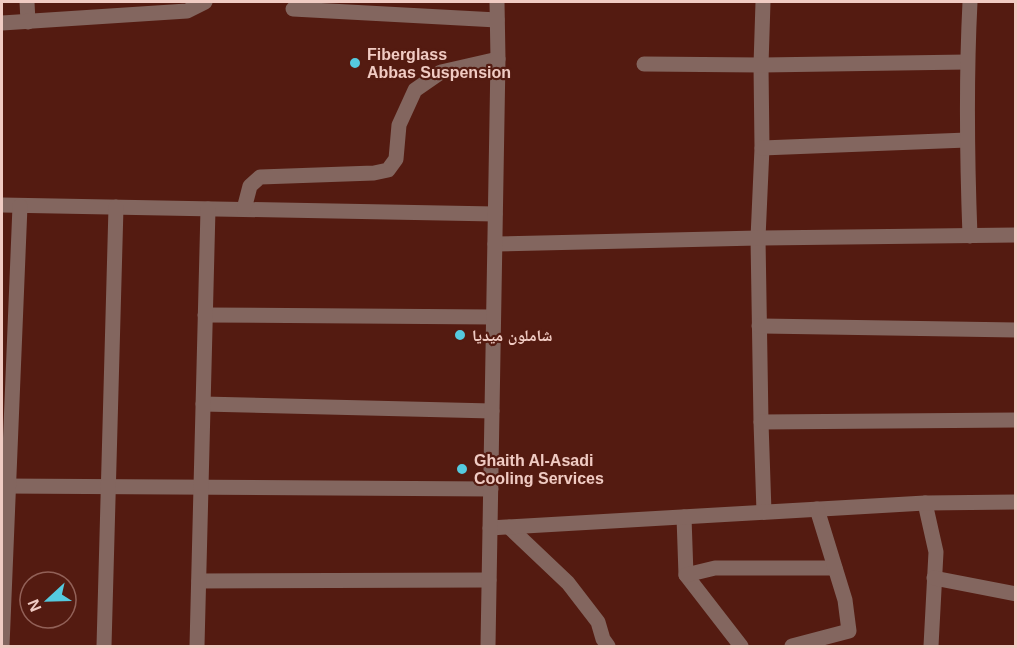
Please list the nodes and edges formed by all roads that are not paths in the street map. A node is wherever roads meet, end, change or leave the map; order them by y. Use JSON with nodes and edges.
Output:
{"nodes":[{"id":1,"x":27,"y":2,"type":"edge"},
{"id":2,"x":205,"y":2,"type":"edge"},
{"id":3,"x":497,"y":2,"type":"edge"},
{"id":4,"x":763,"y":2,"type":"edge"},
{"id":5,"x":970,"y":2,"type":"edge"},
{"id":6,"x":293,"y":9,"type":"dead end"},
{"id":7,"x":497,"y":20,"type":"junction"},
{"id":8,"x":28,"y":22,"type":"junction"},
{"id":9,"x":2,"y":23,"type":"edge"},
{"id":10,"x":498,"y":58,"type":"junction"},
{"id":11,"x":967,"y":62,"type":"junction"},
{"id":12,"x":644,"y":64,"type":"dead end"},
{"id":13,"x":760,"y":65,"type":"junction"},
{"id":14,"x":967,"y":140,"type":"junction"},
{"id":15,"x":762,"y":148,"type":"junction"},
{"id":16,"x":2,"y":205,"type":"edge"},
{"id":17,"x":20,"y":206,"type":"junction"},
{"id":18,"x":116,"y":207,"type":"junction"},
{"id":19,"x":208,"y":209,"type":"junction"},
{"id":20,"x":244,"y":210,"type":"junction"},
{"id":21,"x":495,"y":214,"type":"junction"},
{"id":22,"x":1016,"y":235,"type":"edge"},
{"id":23,"x":970,"y":236,"type":"junction"},
{"id":24,"x":758,"y":238,"type":"junction"},
{"id":25,"x":495,"y":244,"type":"junction"},
{"id":26,"x":8,"y":311,"type":"edge"},
{"id":27,"x":205,"y":315,"type":"junction"},
{"id":28,"x":494,"y":317,"type":"junction"},
{"id":29,"x":759,"y":326,"type":"junction"},
{"id":30,"x":1016,"y":330,"type":"edge"},
{"id":31,"x":7,"y":399,"type":"edge"},
{"id":32,"x":203,"y":404,"type":"junction"},
{"id":33,"x":492,"y":411,"type":"junction"},
{"id":34,"x":1016,"y":420,"type":"edge"},
{"id":35,"x":760,"y":422,"type":"junction"},
{"id":36,"x":5,"y":486,"type":"edge"},
{"id":37,"x":108,"y":488,"type":"junction"},
{"id":38,"x":201,"y":488,"type":"junction"},
{"id":39,"x":491,"y":489,"type":"junction"},
{"id":40,"x":1016,"y":502,"type":"edge"},
{"id":41,"x":926,"y":503,"type":"junction"},
{"id":42,"x":817,"y":509,"type":"junction"},
{"id":43,"x":764,"y":512,"type":"junction"},
{"id":44,"x":684,"y":517,"type":"junction"},
{"id":45,"x":509,"y":527,"type":"junction"},
{"id":46,"x":490,"y":528,"type":"junction"},
{"id":47,"x":835,"y":568,"type":"junction"},
{"id":48,"x":686,"y":575,"type":"junction"},
{"id":49,"x":934,"y":578,"type":"junction"},
{"id":50,"x":489,"y":580,"type":"junction"},
{"id":51,"x":199,"y":581,"type":"junction"},
{"id":52,"x":1016,"y":594,"type":"edge"},
{"id":53,"x":2,"y":646,"type":"edge"},
{"id":54,"x":104,"y":646,"type":"edge"},
{"id":55,"x":197,"y":646,"type":"edge"},
{"id":56,"x":488,"y":646,"type":"edge"},
{"id":57,"x":608,"y":646,"type":"edge"},
{"id":58,"x":741,"y":646,"type":"edge"},
{"id":59,"x":792,"y":646,"type":"edge"},
{"id":60,"x":931,"y":646,"type":"edge"}],
"edges":[{"from":1,"to":8,"type":"street"},
{"from":2,"to":8,"type":"street"},
{"from":3,"to":7,"type":"street"},
{"from":4,"to":13,"type":"street"},
{"from":5,"to":11,"type":"street"},
{"from":6,"to":7,"type":"street"},
{"from":7,"to":10,"type":"street"},
{"from":8,"to":9,"type":"street"},
{"from":10,"to":20,"type":"street"},
{"from":10,"to":21,"type":"street"},
{"from":11,"to":13,"type":"street"},
{"from":11,"to":14,"type":"street"},
{"from":12,"to":13,"type":"street"},
{"from":13,"to":15,"type":"street"},
{"from":14,"to":15,"type":"street"},
{"from":14,"to":23,"type":"street"},
{"from":15,"to":24,"type":"street"},
{"from":16,"to":17,"type":"street"},
{"from":17,"to":18,"type":"street"},
{"from":17,"to":26,"type":"street"},
{"from":18,"to":19,"type":"street"},
{"from":18,"to":37,"type":"street"},
{"from":19,"to":20,"type":"street"},
{"from":19,"to":27,"type":"street"},
{"from":20,"to":21,"type":"street"},
{"from":21,"to":25,"type":"street"},
{"from":22,"to":23,"type":"street"},
{"from":23,"to":24,"type":"street"},
{"from":24,"to":25,"type":"street"},
{"from":24,"to":29,"type":"street"},
{"from":25,"to":28,"type":"street"},
{"from":26,"to":31,"type":"street"},
{"from":27,"to":28,"type":"street"},
{"from":27,"to":32,"type":"street"},
{"from":28,"to":33,"type":"street"},
{"from":29,"to":30,"type":"street"},
{"from":29,"to":35,"type":"street"},
{"from":31,"to":36,"type":"street"},
{"from":32,"to":33,"type":"street"},
{"from":32,"to":38,"type":"street"},
{"from":33,"to":39,"type":"street"},
{"from":34,"to":35,"type":"street"},
{"from":35,"to":43,"type":"street"},
{"from":36,"to":37,"type":"street"},
{"from":36,"to":53,"type":"street"},
{"from":37,"to":38,"type":"street"},
{"from":37,"to":54,"type":"street"},
{"from":38,"to":39,"type":"street"},
{"from":38,"to":51,"type":"street"},
{"from":39,"to":46,"type":"street"},
{"from":40,"to":41,"type":"street"},
{"from":41,"to":42,"type":"street"},
{"from":41,"to":49,"type":"street"},
{"from":42,"to":43,"type":"street"},
{"from":42,"to":47,"type":"street"},
{"from":43,"to":44,"type":"street"},
{"from":44,"to":45,"type":"street"},
{"from":44,"to":48,"type":"street"},
{"from":45,"to":46,"type":"street"},
{"from":45,"to":57,"type":"street"},
{"from":46,"to":50,"type":"street"},
{"from":47,"to":48,"type":"street"},
{"from":47,"to":59,"type":"street"},
{"from":48,"to":58,"type":"street"},
{"from":49,"to":52,"type":"street"},
{"from":49,"to":60,"type":"street"},
{"from":50,"to":51,"type":"street"},
{"from":50,"to":56,"type":"street"},
{"from":51,"to":55,"type":"street"}]}
